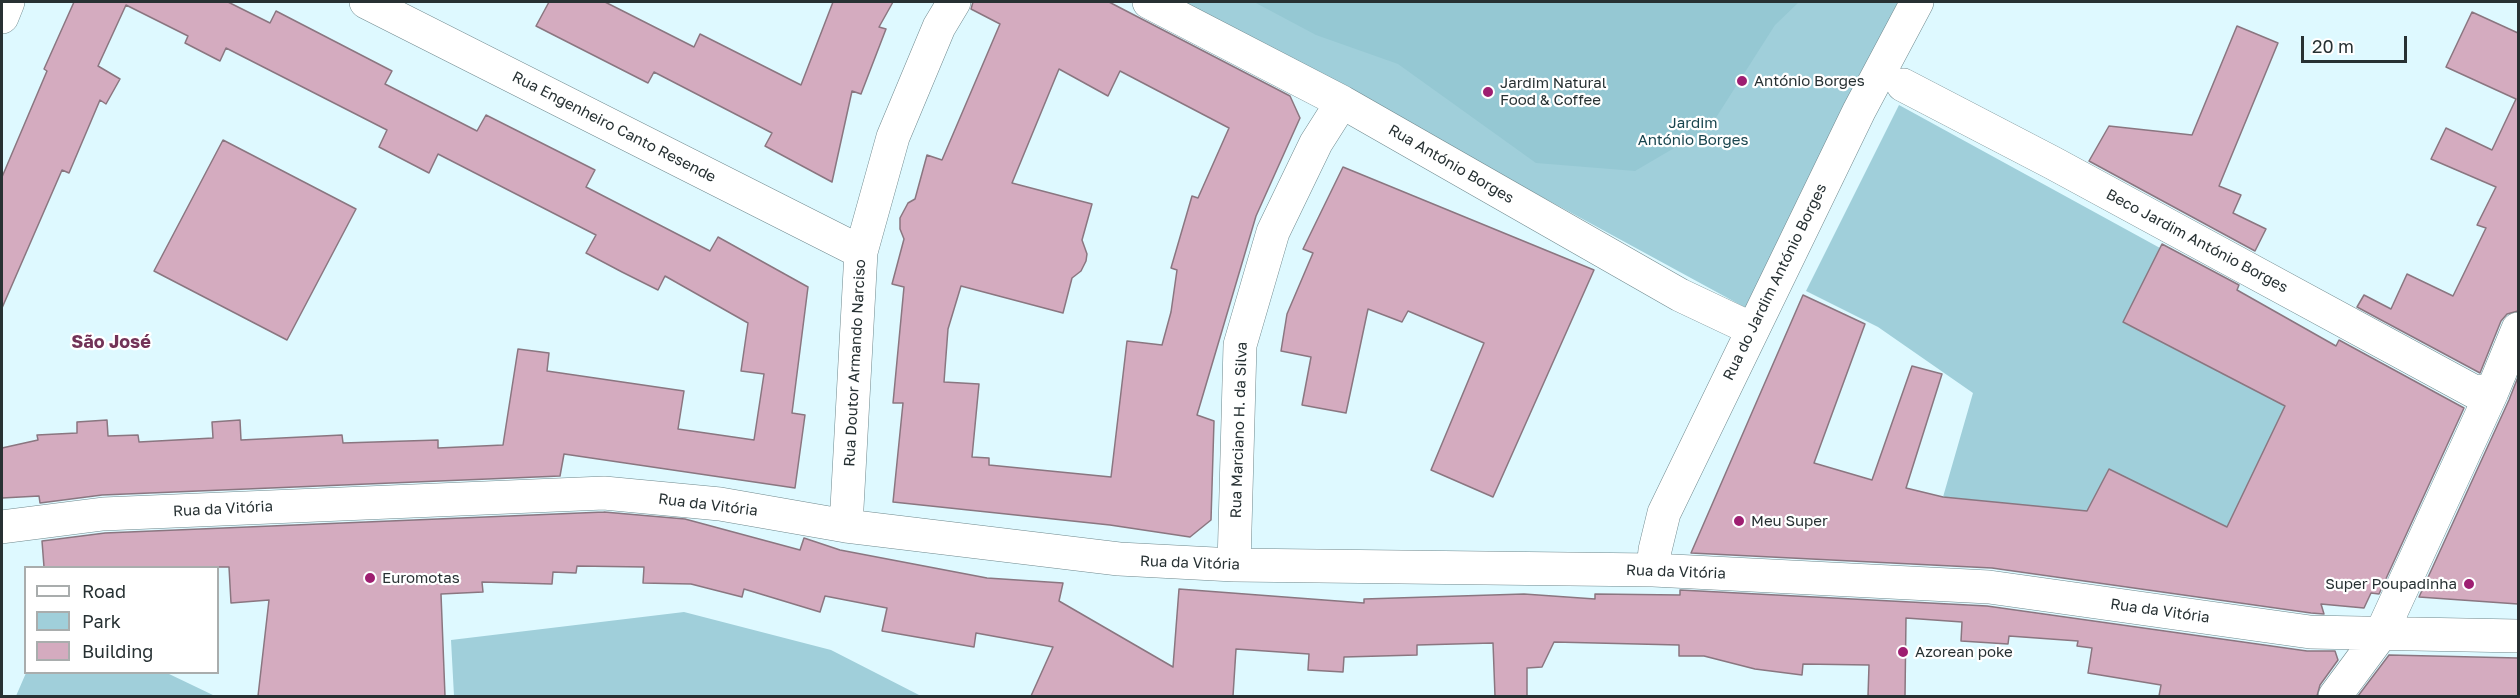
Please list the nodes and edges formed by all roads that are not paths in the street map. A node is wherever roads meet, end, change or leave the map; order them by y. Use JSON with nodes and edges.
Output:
{"nodes":[{"id":1,"x":8,"y":2,"type":"edge"},
{"id":2,"x":366,"y":2,"type":"edge"},
{"id":3,"x":954,"y":2,"type":"edge"},
{"id":4,"x":1149,"y":2,"type":"edge"},
{"id":5,"x":1917,"y":2,"type":"edge"},
{"id":6,"x":2,"y":18,"type":"edge"},
{"id":7,"x":1903,"y":85,"type":"dead end"},
{"id":8,"x":1342,"y":102,"type":"junction"},
{"id":9,"x":861,"y":252,"type":"junction"},
{"id":10,"x":1752,"y":329,"type":"junction"},
{"id":11,"x":2518,"y":329,"type":"edge"},
{"id":12,"x":2492,"y":392,"type":"junction"},
{"id":13,"x":846,"y":526,"type":"junction"},
{"id":14,"x":2,"y":527,"type":"edge"},
{"id":15,"x":1234,"y":565,"type":"junction"},
{"id":16,"x":1653,"y":570,"type":"junction"},
{"id":17,"x":2382,"y":634,"type":"junction"},
{"id":18,"x":2518,"y":636,"type":"edge"},
{"id":19,"x":2335,"y":696,"type":"edge"}],
"edges":[{"from":1,"to":6,"type":"street"},
{"from":2,"to":9,"type":"street","name":"Rua Engenheiro Canto Resende"},
{"from":3,"to":9,"type":"street","name":"Rua Doutor Armando Narciso"},
{"from":4,"to":8,"type":"street","name":"Rua António Borges"},
{"from":5,"to":10,"type":"street","name":"Rua do Jardim António Borges"},
{"from":7,"to":12,"type":"street","name":"Beco Jardim António Borges"},
{"from":8,"to":10,"type":"street","name":"Rua António Borges"},
{"from":8,"to":15,"type":"street","name":"Rua Marciano H. da Silva"},
{"from":9,"to":13,"type":"street","name":"Rua Doutor Armando Narciso"},
{"from":10,"to":16,"type":"street","name":"Rua do Jardim António Borges"},
{"from":11,"to":12,"type":"street"},
{"from":12,"to":17,"type":"street"},
{"from":13,"to":14,"type":"street","name":"Rua da Vitória"},
{"from":13,"to":15,"type":"street","name":"Rua da Vitória"},
{"from":15,"to":16,"type":"street","name":"Rua da Vitória"},
{"from":16,"to":17,"type":"street","name":"Rua da Vitória"},
{"from":17,"to":18,"type":"street","name":"Rua da Vitória"},
{"from":17,"to":19,"type":"street"}]}
